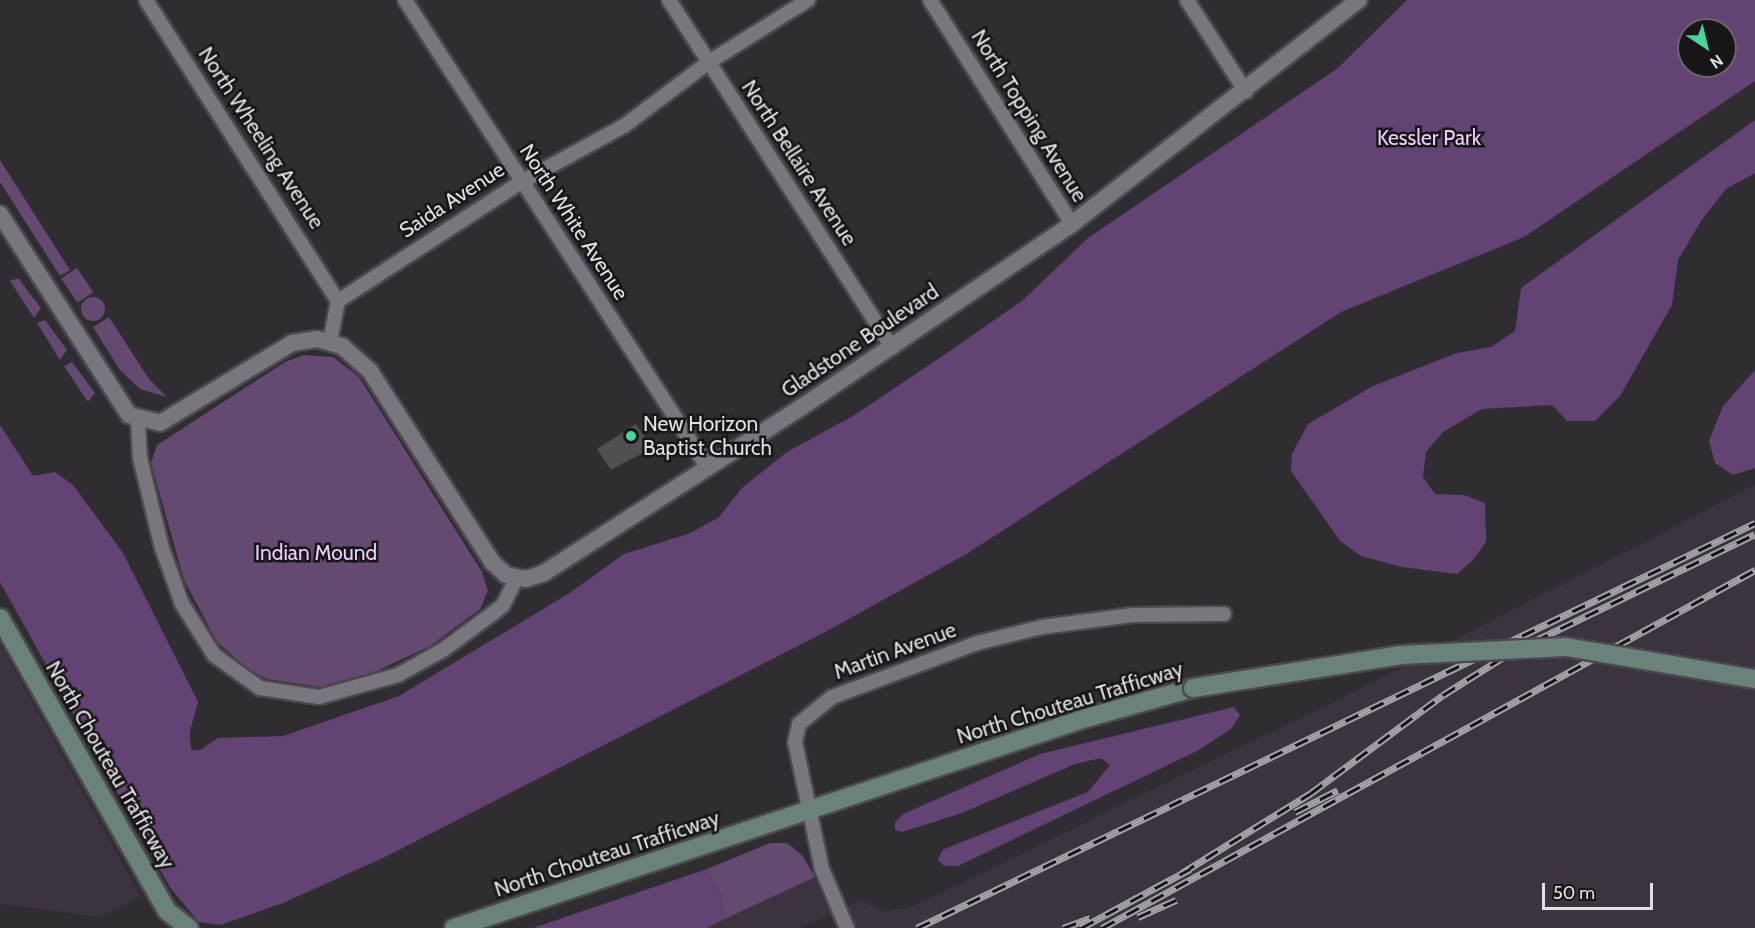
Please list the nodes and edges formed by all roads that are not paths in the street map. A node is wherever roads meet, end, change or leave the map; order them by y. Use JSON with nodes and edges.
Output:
{"nodes":[{"id":1,"x":146,"y":0,"type":"edge"},
{"id":2,"x":405,"y":0,"type":"edge"},
{"id":3,"x":669,"y":0,"type":"edge"},
{"id":4,"x":808,"y":0,"type":"edge"},
{"id":5,"x":930,"y":0,"type":"edge"},
{"id":6,"x":1187,"y":0,"type":"edge"},
{"id":7,"x":1359,"y":0,"type":"edge"},
{"id":8,"x":709,"y":62,"type":"junction"},
{"id":9,"x":1246,"y":93,"type":"junction"},
{"id":10,"x":523,"y":181,"type":"junction"},
{"id":11,"x":0,"y":214,"type":"edge"},
{"id":12,"x":1072,"y":224,"type":"junction"},
{"id":13,"x":338,"y":301,"type":"junction"},
{"id":14,"x":330,"y":341,"type":"junction"},
{"id":15,"x":892,"y":348,"type":"junction"},
{"id":16,"x":138,"y":421,"type":"junction"},
{"id":17,"x":708,"y":468,"type":"junction"},
{"id":18,"x":516,"y":579,"type":"junction"},
{"id":19,"x":1224,"y":614,"type":"dead end"},
{"id":20,"x":0,"y":618,"type":"edge"},
{"id":21,"x":1755,"y":679,"type":"edge"},
{"id":22,"x":806,"y":812,"type":"junction"},
{"id":23,"x":189,"y":928,"type":"edge"},
{"id":24,"x":454,"y":928,"type":"edge"},
{"id":25,"x":847,"y":928,"type":"edge"}],
"edges":[{"from":1,"to":13,"type":"street","name":"North Wheeling Avenue"},
{"from":2,"to":10,"type":"street","name":"North White Avenue"},
{"from":3,"to":8,"type":"street","name":"North Bellaire Avenue"},
{"from":4,"to":8,"type":"street","name":"Saida Avenue"},
{"from":5,"to":12,"type":"street","name":"North Topping Avenue"},
{"from":6,"to":9,"type":"street"},
{"from":7,"to":9,"type":"street","name":"Gladstone Boulevard"},
{"from":8,"to":10,"type":"street","name":"Saida Avenue"},
{"from":8,"to":15,"type":"street","name":"North Bellaire Avenue"},
{"from":9,"to":12,"type":"street","name":"Gladstone Boulevard"},
{"from":10,"to":13,"type":"street","name":"Saida Avenue"},
{"from":10,"to":17,"type":"street","name":"North White Avenue"},
{"from":11,"to":16,"type":"street"},
{"from":12,"to":15,"type":"street","name":"Gladstone Boulevard"},
{"from":13,"to":14,"type":"street"},
{"from":14,"to":16,"type":"street"},
{"from":14,"to":18,"type":"street"},
{"from":15,"to":17,"type":"street","name":"Gladstone Boulevard"},
{"from":16,"to":18,"type":"street"},
{"from":17,"to":18,"type":"street","name":"Gladstone Boulevard"},
{"from":19,"to":22,"type":"street","name":"Martin Avenue"},
{"from":20,"to":23,"type":"main road","name":"North Chouteau Trafficway"},
{"from":21,"to":22,"type":"main road","name":"North Chouteau Trafficway","bridge":true},
{"from":22,"to":24,"type":"main road","name":"North Chouteau Trafficway"},
{"from":22,"to":25,"type":"street","name":"Martin Avenue"}]}
